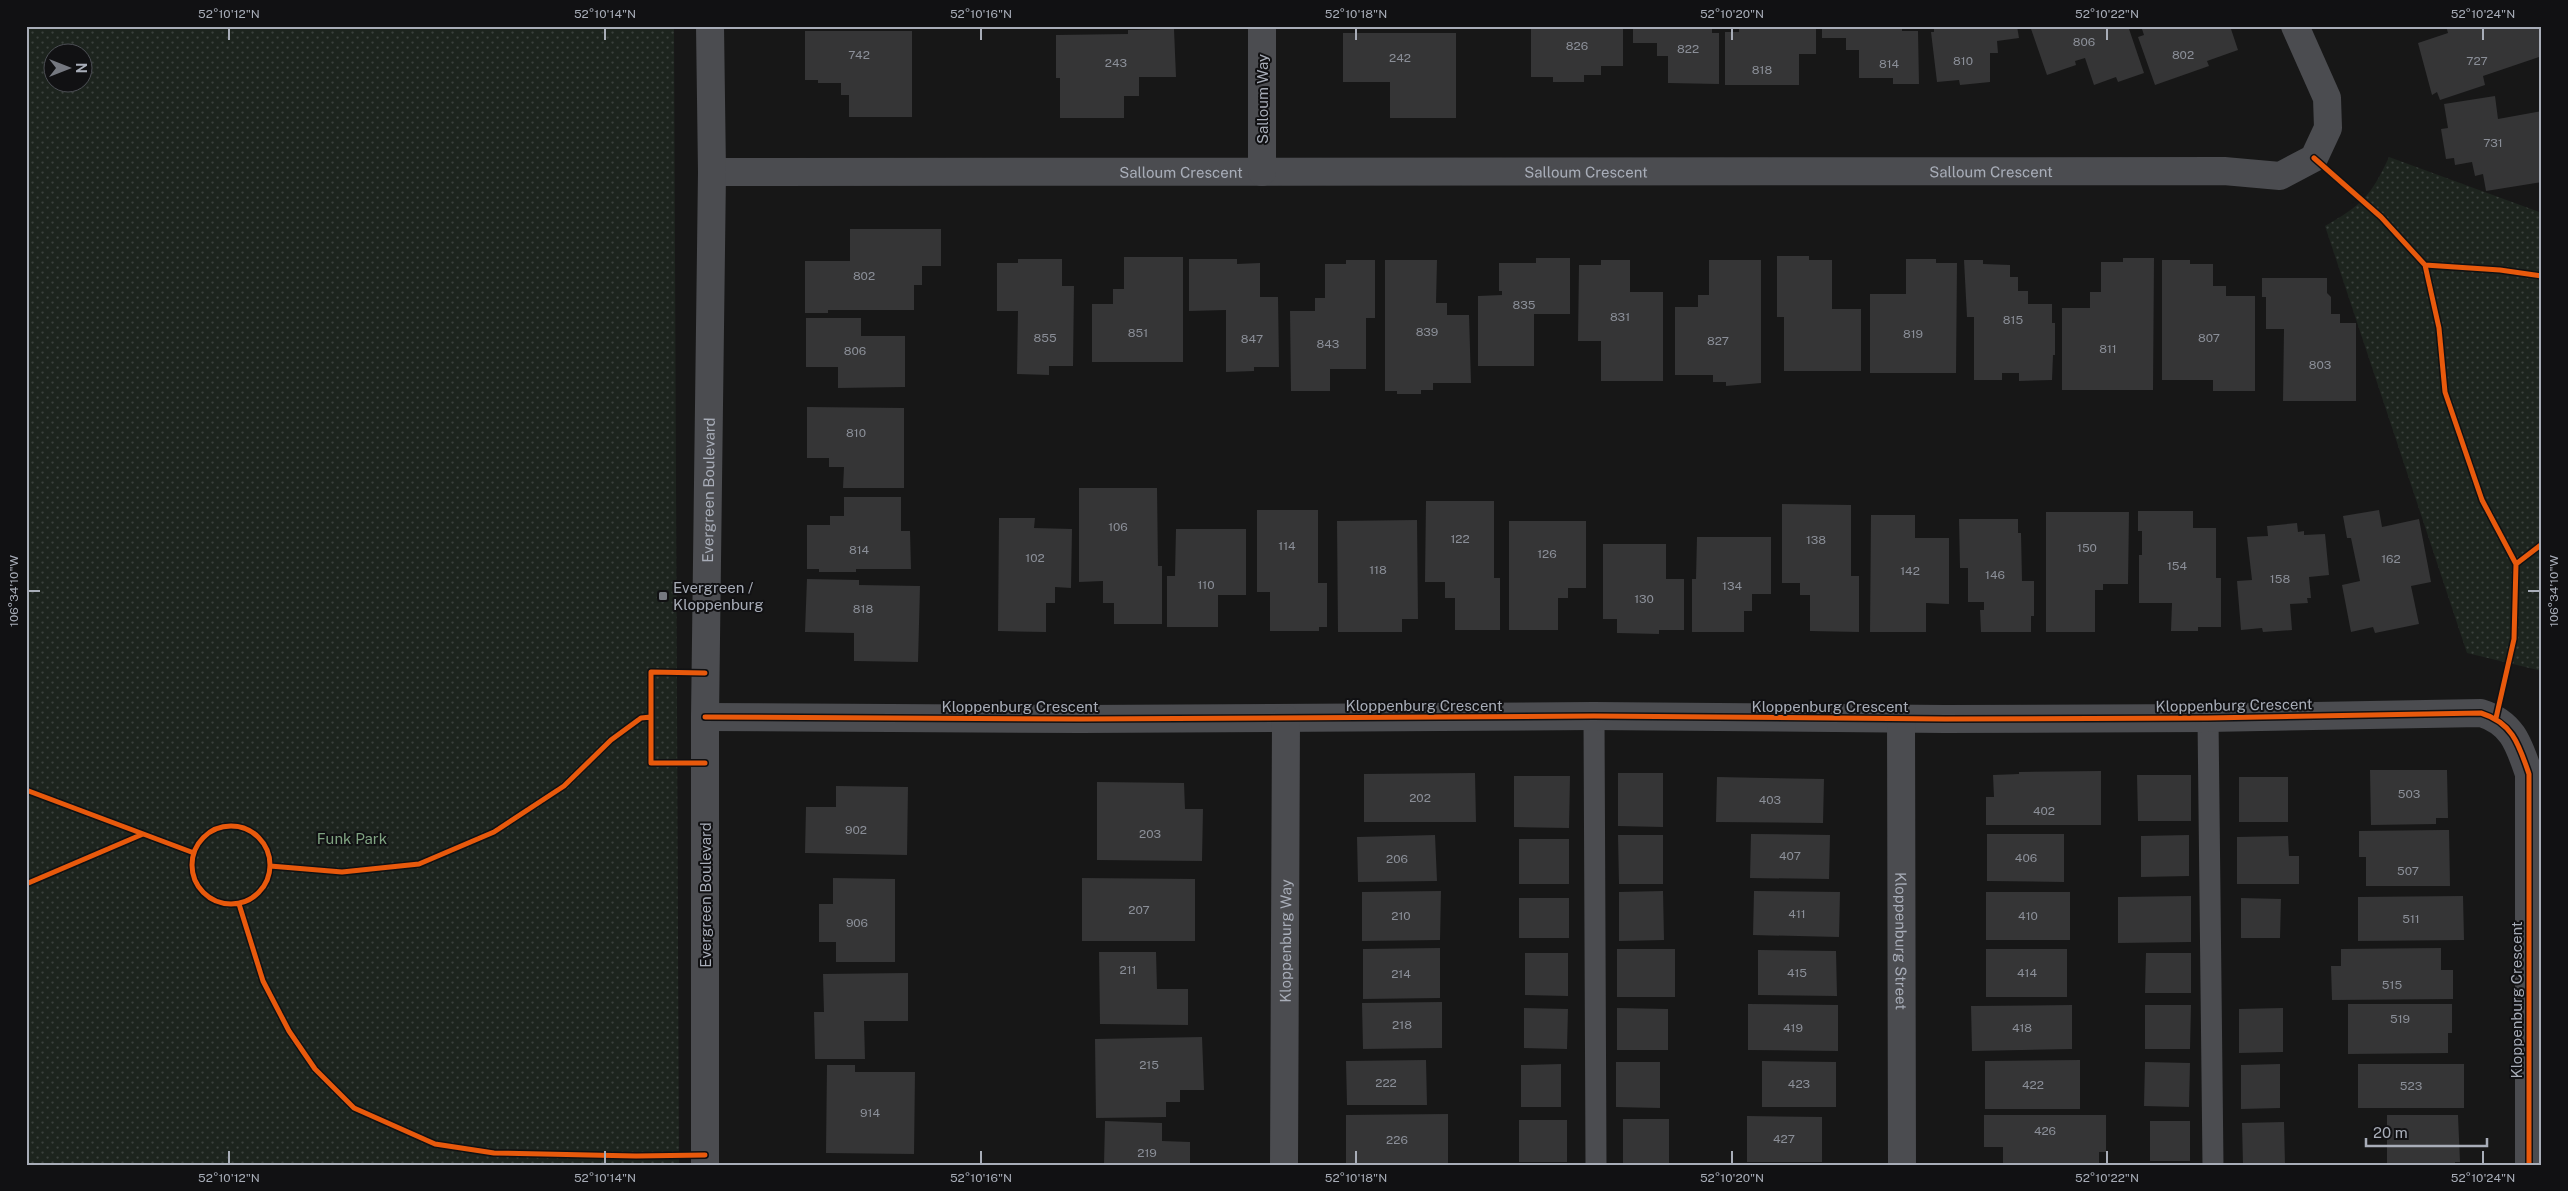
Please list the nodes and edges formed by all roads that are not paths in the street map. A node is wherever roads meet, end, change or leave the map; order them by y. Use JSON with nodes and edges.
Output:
{"nodes":[{"id":1,"x":710,"y":26,"type":"edge"},
{"id":2,"x":1262,"y":26,"type":"edge"},
{"id":3,"x":2295,"y":26,"type":"edge"},
{"id":4,"x":712,"y":172,"type":"junction"},
{"id":5,"x":1262,"y":172,"type":"junction"},
{"id":6,"x":1594,"y":716,"type":"junction"},
{"id":7,"x":705,"y":717,"type":"junction"},
{"id":8,"x":2208,"y":718,"type":"junction"},
{"id":9,"x":1286,"y":719,"type":"junction"},
{"id":10,"x":1901,"y":719,"type":"junction"},
{"id":11,"x":2536,"y":774,"type":"edge"},
{"id":12,"x":705,"y":1165,"type":"edge"},
{"id":13,"x":1284,"y":1165,"type":"edge"},
{"id":14,"x":1596,"y":1165,"type":"edge"},
{"id":15,"x":1902,"y":1165,"type":"edge"},
{"id":16,"x":2213,"y":1165,"type":"edge"},
{"id":17,"x":2529,"y":1165,"type":"edge"}],
"edges":[{"from":1,"to":4,"type":"street","name":"Evergreen Boulevard"},
{"from":2,"to":5,"type":"street","name":"Salloum Way"},
{"from":3,"to":5,"type":"street","name":"Salloum Crescent"},
{"from":4,"to":5,"type":"street","name":"Salloum Crescent"},
{"from":4,"to":7,"type":"street","name":"Evergreen Boulevard"},
{"from":6,"to":9,"type":"street","name":"Kloppenburg Crescent"},
{"from":6,"to":10,"type":"street","name":"Kloppenburg Crescent"},
{"from":6,"to":14,"type":"lane"},
{"from":7,"to":9,"type":"street","name":"Kloppenburg Crescent"},
{"from":7,"to":12,"type":"street","name":"Evergreen Boulevard"},
{"from":8,"to":10,"type":"street","name":"Kloppenburg Crescent"},
{"from":8,"to":11,"type":"street","name":"Kloppenburg Crescent"},
{"from":8,"to":16,"type":"lane"},
{"from":9,"to":13,"type":"street","name":"Kloppenburg Way"},
{"from":10,"to":15,"type":"street","name":"Kloppenburg Street"},
{"from":11,"to":17,"type":"street","name":"Kloppenburg Crescent"}]}
